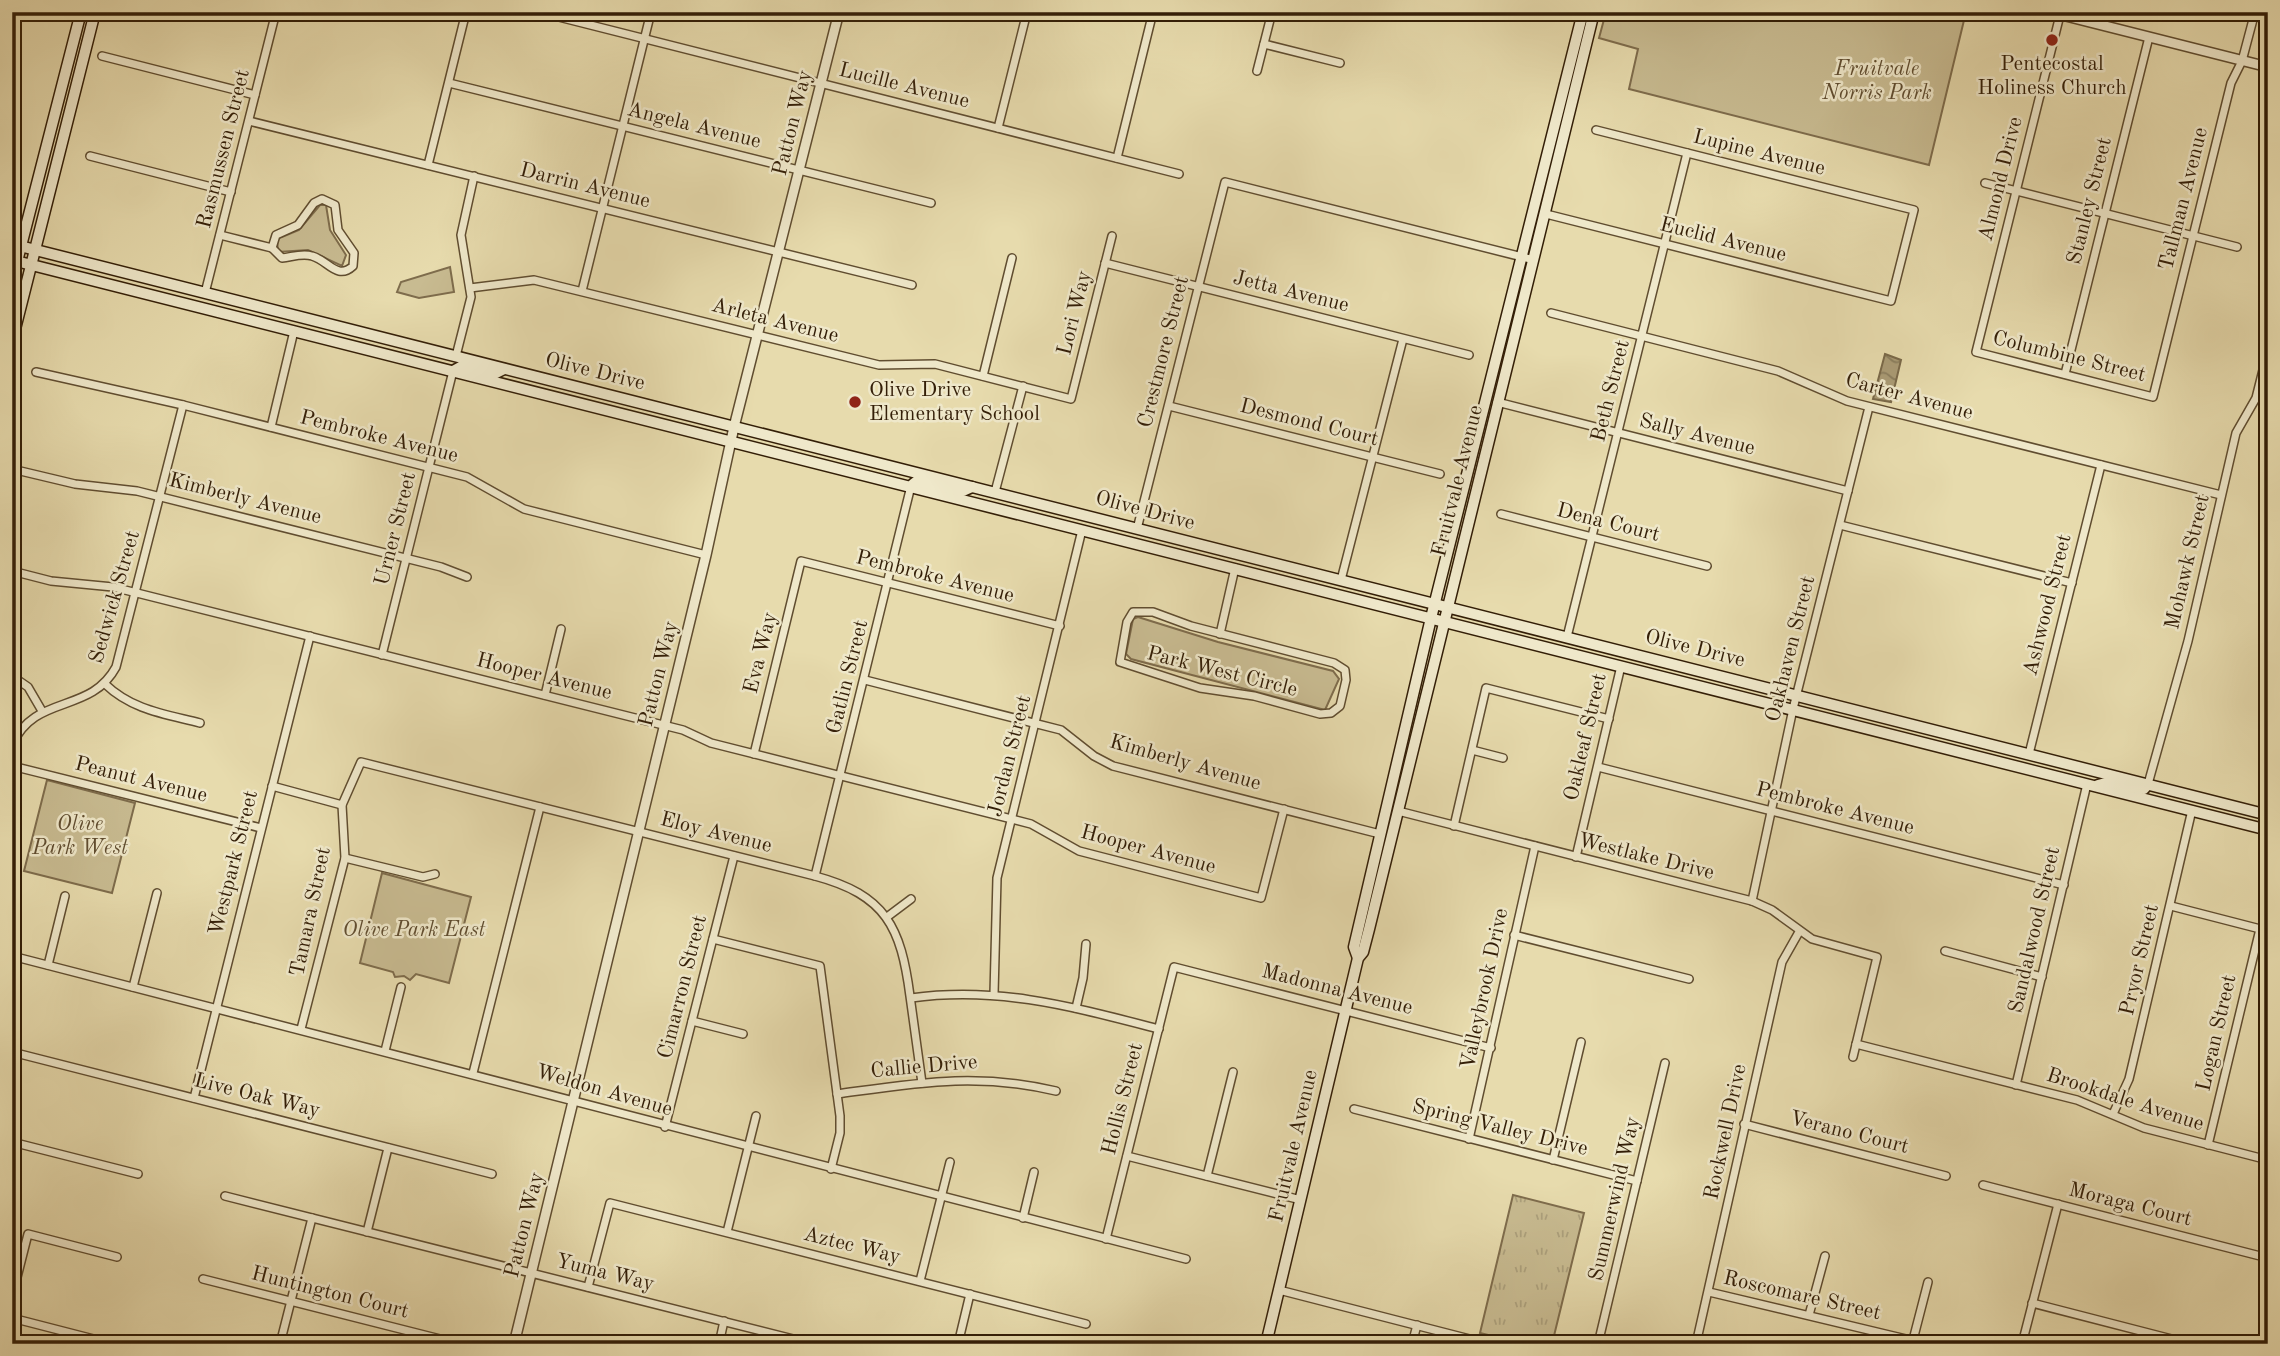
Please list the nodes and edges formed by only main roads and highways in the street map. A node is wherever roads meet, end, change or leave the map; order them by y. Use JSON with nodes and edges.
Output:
{"nodes":[{"id":1,"x":81,"y":12,"type":"edge"},
{"id":2,"x":94,"y":12,"type":"edge"},
{"id":3,"x":1583,"y":12,"type":"edge"},
{"id":4,"x":1594,"y":12,"type":"edge"},
{"id":5,"x":1572,"y":54,"type":"junction"},
{"id":6,"x":1585,"y":57,"type":"junction"},
{"id":7,"x":16,"y":245,"type":"edge"},
{"id":8,"x":35,"y":250,"type":"junction"},
{"id":9,"x":14,"y":260,"type":"edge"},
{"id":10,"x":32,"y":265,"type":"junction"},
{"id":11,"x":12,"y":281,"type":"edge"},
{"id":12,"x":205,"y":293,"type":"junction"},
{"id":13,"x":154,"y":295,"type":"junction"},
{"id":14,"x":350,"y":330,"type":"junction"},
{"id":15,"x":294,"y":331,"type":"junction"},
{"id":16,"x":12,"y":341,"type":"edge"},
{"id":17,"x":456,"y":356,"type":"junction"},
{"id":18,"x":401,"y":358,"type":"junction"},
{"id":19,"x":505,"y":369,"type":"junction"},
{"id":20,"x":453,"y":371,"type":"junction"},
{"id":21,"x":911,"y":486,"type":"junction"},
{"id":22,"x":973,"y":487,"type":"junction"},
{"id":23,"x":1137,"y":529,"type":"junction"},
{"id":24,"x":1082,"y":530,"type":"junction"},
{"id":25,"x":1284,"y":567,"type":"junction"},
{"id":26,"x":1235,"y":568,"type":"junction"},
{"id":27,"x":1434,"y":603,"type":"junction"},
{"id":28,"x":1446,"y":606,"type":"junction"},
{"id":29,"x":1431,"y":618,"type":"junction"},
{"id":30,"x":1443,"y":621,"type":"junction"},
{"id":31,"x":2148,"y":784,"type":"junction"},
{"id":32,"x":2091,"y":785,"type":"junction"},
{"id":33,"x":2268,"y":815,"type":"edge"},
{"id":34,"x":2268,"y":830,"type":"edge"},
{"id":35,"x":1380,"y":834,"type":"junction"},
{"id":36,"x":1384,"y":868,"type":"junction"},
{"id":37,"x":1358,"y":958,"type":"junction"},
{"id":38,"x":1266,"y":1344,"type":"edge"}],
"edges":[{"from":1,"to":7,"type":"main road"},
{"from":2,"to":8,"type":"main road"},
{"from":3,"to":5,"type":"main road","name":"Fruitvale Avenue"},
{"from":4,"to":6,"type":"main road","name":"Fruitvale Avenue"},
{"from":5,"to":6,"type":"main road"},
{"from":5,"to":27,"type":"main road","name":"Fruitvale Avenue"},
{"from":6,"to":28,"type":"main road","name":"Fruitvale Avenue"},
{"from":7,"to":8,"type":"main road","name":"Olive Drive"},
{"from":7,"to":9,"type":"main road"},
{"from":8,"to":10,"type":"main road"},
{"from":8,"to":12,"type":"main road","name":"Olive Drive"},
{"from":9,"to":10,"type":"main road","name":"Olive Drive"},
{"from":9,"to":11,"type":"main road"},
{"from":10,"to":13,"type":"main road","name":"Olive Drive"},
{"from":10,"to":16,"type":"main road"},
{"from":12,"to":13,"type":"main road"},
{"from":12,"to":14,"type":"main road","name":"Olive Drive"},
{"from":13,"to":15,"type":"main road","name":"Olive Drive"},
{"from":14,"to":15,"type":"main road"},
{"from":14,"to":17,"type":"main road","name":"Olive Drive"},
{"from":15,"to":18,"type":"main road","name":"Olive Drive"},
{"from":17,"to":18,"type":"main road"},
{"from":17,"to":19,"type":"main road","name":"Olive Drive"},
{"from":18,"to":20,"type":"main road","name":"Olive Drive"},
{"from":19,"to":20,"type":"main road"},
{"from":19,"to":22,"type":"main road","name":"Olive Drive"},
{"from":20,"to":21,"type":"main road","name":"Olive Drive"},
{"from":21,"to":22,"type":"main road"},
{"from":21,"to":24,"type":"main road","name":"Olive Drive"},
{"from":22,"to":23,"type":"main road","name":"Olive Drive"},
{"from":23,"to":24,"type":"main road"},
{"from":23,"to":25,"type":"main road","name":"Olive Drive"},
{"from":24,"to":26,"type":"main road","name":"Olive Drive"},
{"from":25,"to":26,"type":"main road"},
{"from":25,"to":27,"type":"main road","name":"Olive Drive"},
{"from":26,"to":29,"type":"main road","name":"Olive Drive"},
{"from":27,"to":28,"type":"main road","name":"Olive Drive"},
{"from":27,"to":29,"type":"main road","name":"Fruitvale Avenue"},
{"from":28,"to":30,"type":"main road","name":"Fruitvale Avenue"},
{"from":28,"to":31,"type":"main road","name":"Olive Drive"},
{"from":29,"to":30,"type":"main road","name":"Olive Drive"},
{"from":29,"to":35,"type":"main road","name":"Fruitvale Avenue"},
{"from":30,"to":32,"type":"main road","name":"Olive Drive"},
{"from":30,"to":36,"type":"main road","name":"Fruitvale Avenue"},
{"from":31,"to":32,"type":"main road"},
{"from":31,"to":33,"type":"main road","name":"Olive Drive"},
{"from":32,"to":34,"type":"main road","name":"Olive Drive"},
{"from":35,"to":36,"type":"main road"},
{"from":35,"to":37,"type":"main road","name":"Fruitvale Avenue"},
{"from":36,"to":37,"type":"main road","name":"Fruitvale Avenue"},
{"from":37,"to":38,"type":"main road","name":"Fruitvale Avenue"}]}
